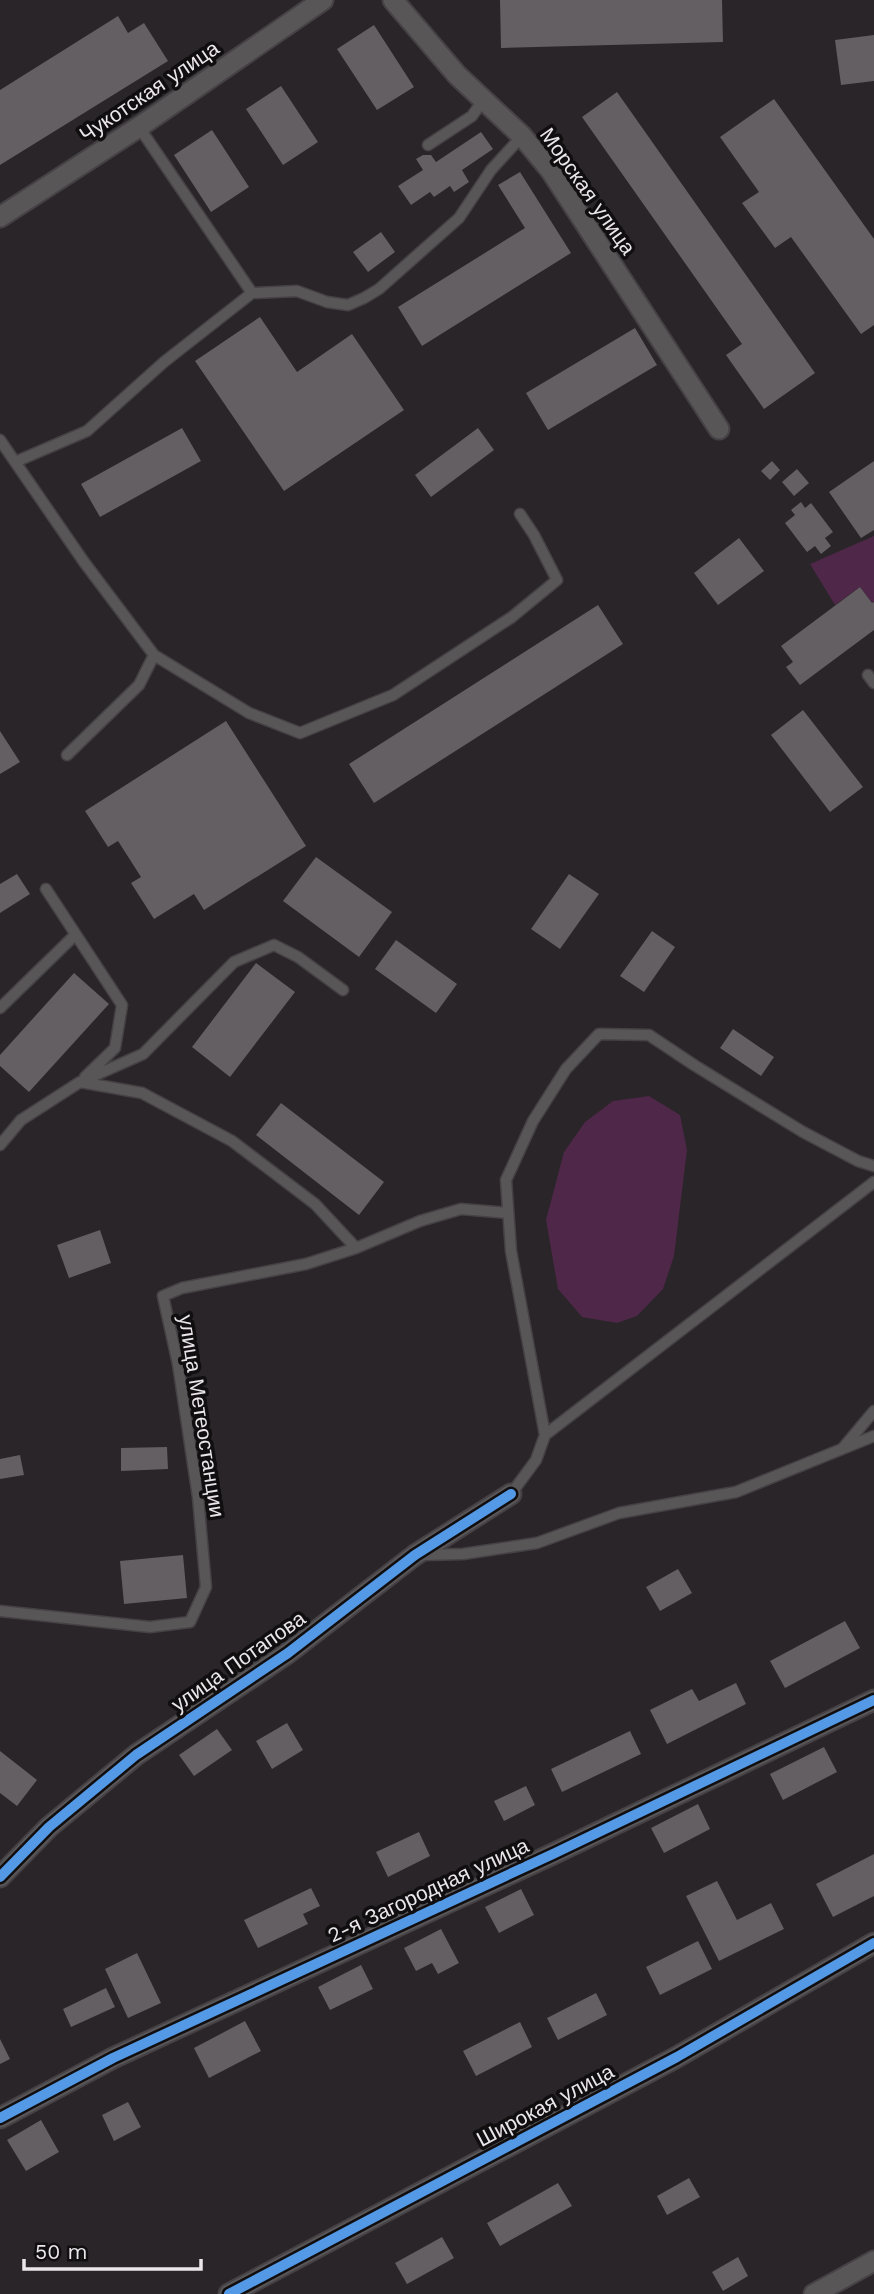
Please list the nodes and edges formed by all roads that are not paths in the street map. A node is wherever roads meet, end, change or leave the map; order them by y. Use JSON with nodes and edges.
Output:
{"nodes":[{"id":1,"x":323,"y":0,"type":"edge"},
{"id":2,"x":393,"y":0,"type":"edge"},
{"id":3,"x":484,"y":99,"type":"junction"},
{"id":4,"x":139,"y":127,"type":"junction"},
{"id":5,"x":522,"y":136,"type":"junction"},
{"id":6,"x":428,"y":145,"type":"dead end"},
{"id":7,"x":0,"y":217,"type":"edge"},
{"id":8,"x":252,"y":293,"type":"junction"},
{"id":9,"x":719,"y":429,"type":"dead end"},
{"id":10,"x":0,"y":440,"type":"edge"},
{"id":11,"x":15,"y":462,"type":"junction"},
{"id":12,"x":520,"y":514,"type":"dead end"},
{"id":13,"x":154,"y":655,"type":"junction"},
{"id":14,"x":67,"y":755,"type":"dead end"},
{"id":15,"x":46,"y":889,"type":"dead end"},
{"id":16,"x":75,"y":936,"type":"junction"},
{"id":17,"x":343,"y":990,"type":"dead end"},
{"id":18,"x":0,"y":1008,"type":"edge"},
{"id":19,"x":80,"y":1083,"type":"junction"},
{"id":20,"x":0,"y":1146,"type":"edge"},
{"id":21,"x":874,"y":1166,"type":"edge"},
{"id":22,"x":874,"y":1182,"type":"edge"},
{"id":23,"x":508,"y":1213,"type":"junction"},
{"id":24,"x":356,"y":1248,"type":"junction"},
{"id":25,"x":874,"y":1411,"type":"edge"},
{"id":26,"x":545,"y":1435,"type":"junction"},
{"id":27,"x":874,"y":1436,"type":"edge"},
{"id":28,"x":841,"y":1451,"type":"junction"},
{"id":29,"x":511,"y":1493,"type":"joint"},
{"id":30,"x":415,"y":1555,"type":"junction"},
{"id":31,"x":0,"y":1611,"type":"edge"},
{"id":32,"x":874,"y":1699,"type":"edge"},
{"id":33,"x":0,"y":1877,"type":"edge"},
{"id":34,"x":874,"y":1943,"type":"edge"},
{"id":35,"x":0,"y":2118,"type":"edge"},
{"id":36,"x":874,"y":2261,"type":"edge"},
{"id":37,"x":229,"y":2294,"type":"edge"},
{"id":38,"x":814,"y":2294,"type":"edge"}],
"edges":[{"from":1,"to":4,"type":"street","name":"Чукотская улица"},
{"from":2,"to":3,"type":"street","name":"Морская улица"},
{"from":3,"to":5,"type":"street","name":"Морская улица"},
{"from":3,"to":6,"type":"lane"},
{"from":4,"to":7,"type":"street","name":"Чукотская улица"},
{"from":4,"to":8,"type":"lane"},
{"from":5,"to":8,"type":"lane"},
{"from":5,"to":9,"type":"street","name":"Морская улица"},
{"from":8,"to":11,"type":"lane"},
{"from":10,"to":11,"type":"lane"},
{"from":11,"to":13,"type":"lane"},
{"from":12,"to":13,"type":"lane"},
{"from":13,"to":14,"type":"lane"},
{"from":15,"to":16,"type":"lane"},
{"from":16,"to":18,"type":"lane"},
{"from":16,"to":19,"type":"lane"},
{"from":17,"to":19,"type":"lane"},
{"from":19,"to":20,"type":"lane"},
{"from":19,"to":24,"type":"lane"},
{"from":21,"to":23,"type":"lane"},
{"from":22,"to":26,"type":"lane"},
{"from":23,"to":24,"type":"lane","name":"улица Метеостанции"},
{"from":23,"to":26,"type":"lane"},
{"from":24,"to":31,"type":"lane","name":"улица Метеостанции"},
{"from":25,"to":28,"type":"lane"},
{"from":26,"to":29,"type":"lane"},
{"from":27,"to":28,"type":"lane"},
{"from":28,"to":30,"type":"lane"},
{"from":29,"to":30,"type":"street","name":"улица Потапова"},
{"from":30,"to":33,"type":"street","name":"улица Потапова"},
{"from":32,"to":35,"type":"street","name":"2-я Загородная улица"},
{"from":34,"to":37,"type":"street","name":"Широкая улица"},
{"from":36,"to":38,"type":"street"}]}
